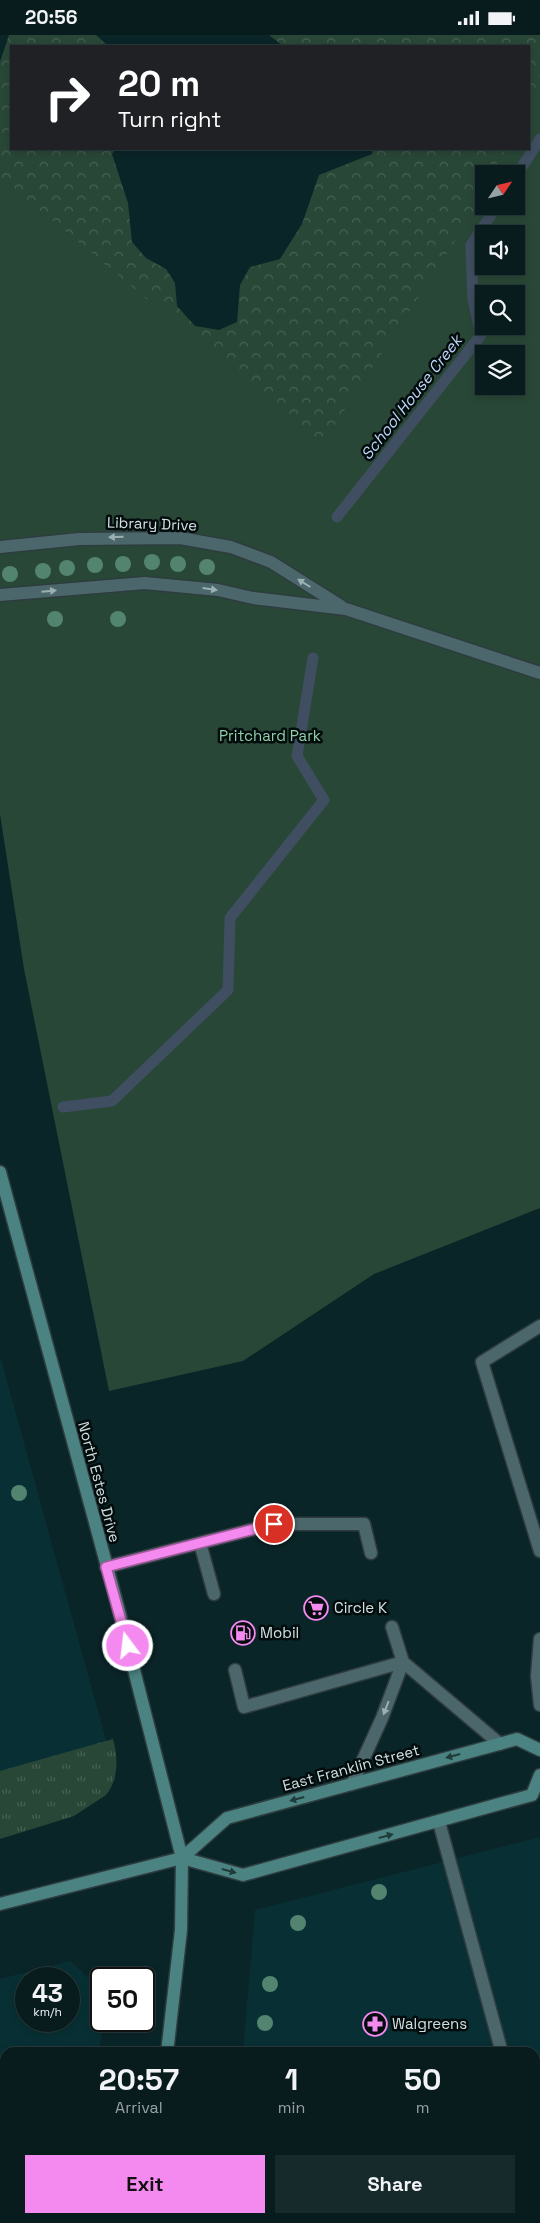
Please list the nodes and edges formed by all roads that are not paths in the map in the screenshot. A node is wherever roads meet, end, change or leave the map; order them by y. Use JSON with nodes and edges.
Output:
{"nodes":[{"id":1,"x":0,"y":547,"type":"edge"},
{"id":2,"x":0,"y":595,"type":"edge"},
{"id":3,"x":346,"y":609,"type":"junction"},
{"id":4,"x":540,"y":673,"type":"edge"},
{"id":5,"x":0,"y":1172,"type":"edge"},
{"id":6,"x":540,"y":1326,"type":"edge"},
{"id":7,"x":200,"y":1543,"type":"junction"},
{"id":8,"x":540,"y":1551,"type":"edge"},
{"id":9,"x":371,"y":1553,"type":"dead end"},
{"id":10,"x":106,"y":1567,"type":"junction"},
{"id":11,"x":214,"y":1594,"type":"dead end"},
{"id":12,"x":392,"y":1627,"type":"dead end"},
{"id":13,"x":540,"y":1639,"type":"edge"},
{"id":14,"x":403,"y":1662,"type":"junction"},
{"id":15,"x":235,"y":1670,"type":"dead end"},
{"id":16,"x":540,"y":1705,"type":"edge"},
{"id":17,"x":500,"y":1744,"type":"junction"},
{"id":18,"x":540,"y":1750,"type":"edge"},
{"id":19,"x":540,"y":1775,"type":"edge"},
{"id":20,"x":352,"y":1784,"type":"junction"},
{"id":21,"x":439,"y":1822,"type":"junction"},
{"id":22,"x":182,"y":1858,"type":"junction"},
{"id":23,"x":0,"y":1904,"type":"edge"},
{"id":24,"x":169,"y":2047,"type":"edge"},
{"id":25,"x":500,"y":2047,"type":"edge"}],
"edges":[{"from":3,"to":1,"type":"lane","name":"Library Drive","one_way":true},
{"from":2,"to":3,"type":"lane","name":"Library Drive","one_way":true},
{"from":3,"to":4,"type":"lane","name":"Library Drive"},
{"from":5,"to":10,"type":"main road","name":"North Estes Drive"},
{"from":6,"to":8,"type":"lane"},
{"from":7,"to":9,"type":"lane"},
{"from":7,"to":10,"type":"lane"},
{"from":7,"to":11,"type":"lane"},
{"from":10,"to":22,"type":"main road","name":"North Estes Drive"},
{"from":12,"to":14,"type":"lane"},
{"from":13,"to":16,"type":"lane"},
{"from":14,"to":15,"type":"lane"},
{"from":14,"to":17,"type":"lane"},
{"from":14,"to":20,"type":"lane","one_way":true},
{"from":17,"to":18,"type":"main road","name":"East Franklin Street"},
{"from":17,"to":20,"type":"main road","name":"East Franklin Street","one_way":true},
{"from":19,"to":21,"type":"main road","name":"East Franklin Street"},
{"from":20,"to":22,"type":"main road","name":"East Franklin Street","one_way":true},
{"from":22,"to":21,"type":"main road","name":"East Franklin Street","one_way":true},
{"from":21,"to":25,"type":"lane"},
{"from":22,"to":23,"type":"main road","name":"East Franklin Street"},
{"from":22,"to":24,"type":"main road","name":"North Estes Drive"}]}
